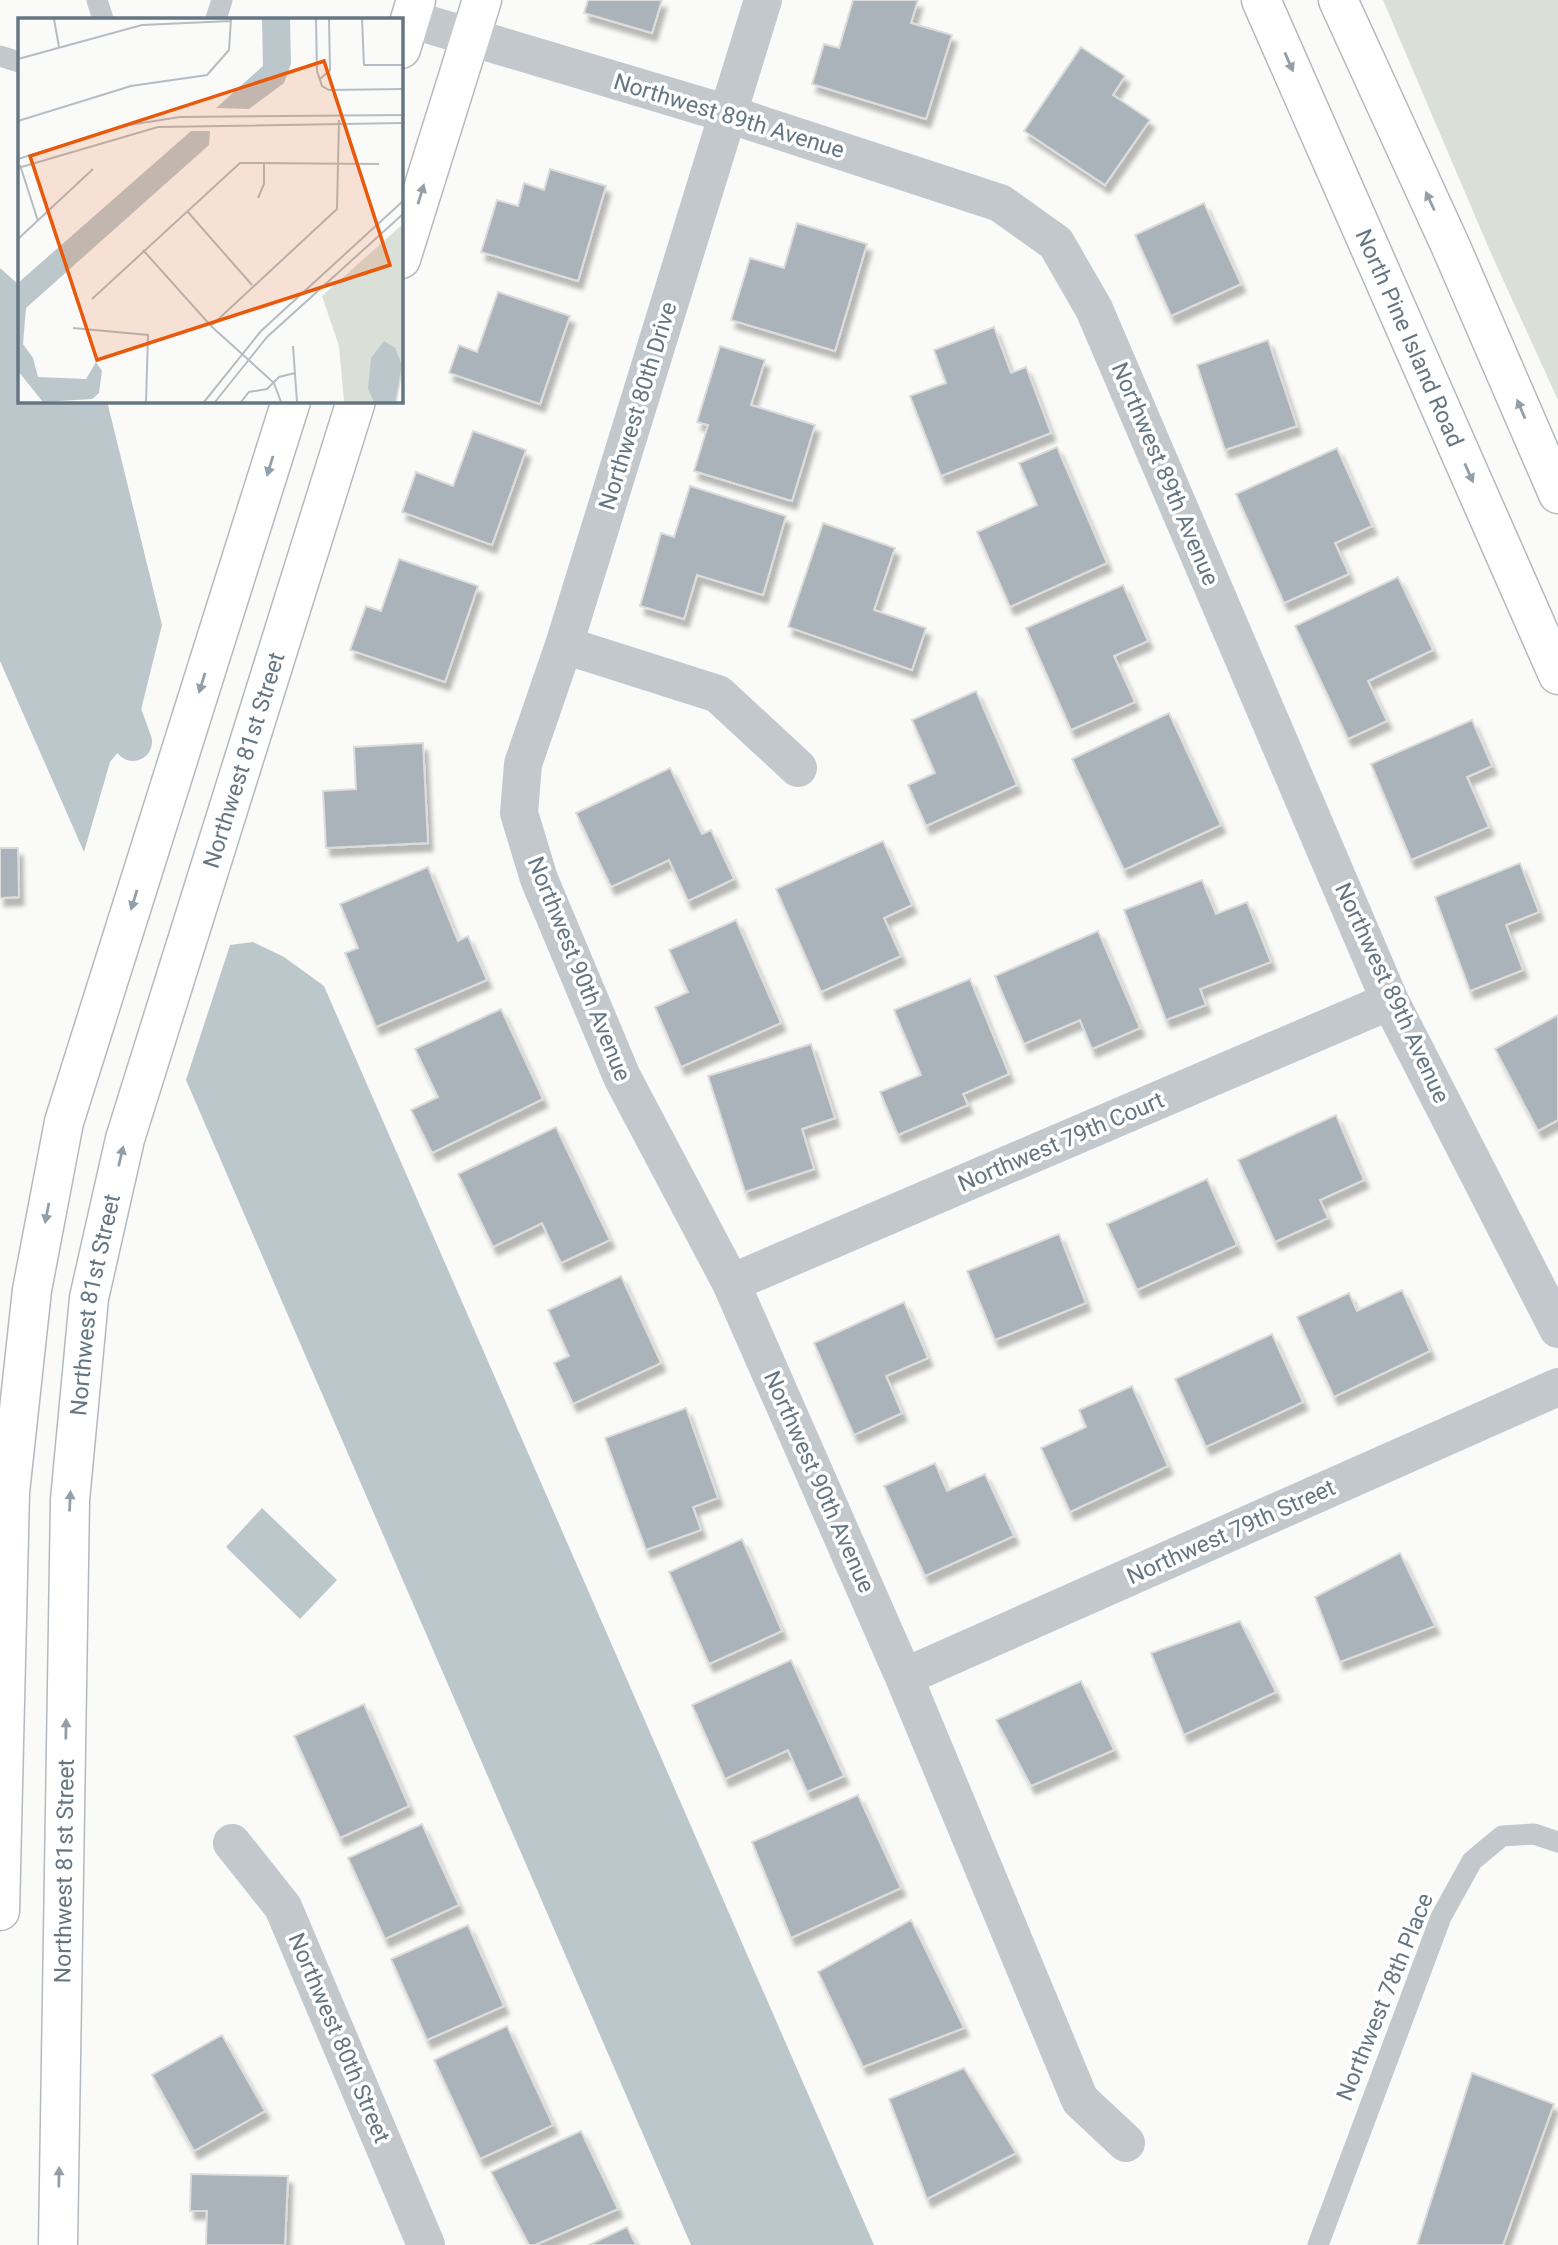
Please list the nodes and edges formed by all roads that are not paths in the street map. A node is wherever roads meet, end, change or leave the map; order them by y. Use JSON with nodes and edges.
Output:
{"nodes":[{"id":1,"x":97,"y":0,"type":"edge"},
{"id":2,"x":222,"y":0,"type":"edge"},
{"id":3,"x":482,"y":0,"type":"edge"},
{"id":4,"x":763,"y":0,"type":"edge"},
{"id":5,"x":1261,"y":0,"type":"edge"},
{"id":6,"x":1338,"y":0,"type":"edge"},
{"id":7,"x":103,"y":18,"type":"edge"},
{"id":8,"x":216,"y":18,"type":"edge"},
{"id":9,"x":409,"y":23,"type":"edge"},
{"id":10,"x":470,"y":37,"type":"junction"},
{"id":11,"x":0,"y":56,"type":"edge"},
{"id":12,"x":18,"y":62,"type":"edge"},
{"id":13,"x":728,"y":114,"type":"junction"},
{"id":14,"x":402,"y":256,"type":"edge"},
{"id":15,"x":291,"y":402,"type":"edge"},
{"id":16,"x":356,"y":402,"type":"edge"},
{"id":17,"x":1558,"y":495,"type":"edge"},
{"id":18,"x":564,"y":645,"type":"junction"},
{"id":19,"x":1558,"y":675,"type":"edge"},
{"id":20,"x":798,"y":768,"type":"dead end"},
{"id":21,"x":519,"y":814,"type":"joint"},
{"id":22,"x":1390,"y":1001,"type":"junction"},
{"id":23,"x":731,"y":1283,"type":"junction"},
{"id":24,"x":1558,"y":1329,"type":"edge"},
{"id":25,"x":1558,"y":1387,"type":"edge"},
{"id":26,"x":904,"y":1677,"type":"junction"},
{"id":27,"x":1558,"y":1842,"type":"edge"},
{"id":28,"x":232,"y":1843,"type":"dead end"},
{"id":29,"x":0,"y":1911,"type":"edge"},
{"id":30,"x":1126,"y":2143,"type":"dead end"},
{"id":31,"x":58,"y":2245,"type":"edge"},
{"id":32,"x":426,"y":2245,"type":"edge"},
{"id":33,"x":1318,"y":2245,"type":"edge"}],
"edges":[{"from":1,"to":7,"type":"lane"},
{"from":2,"to":8,"type":"lane"},
{"from":3,"to":10,"type":"street"},
{"from":4,"to":13,"type":"street","name":"Northwest 80th Drive"},
{"from":5,"to":19,"type":"street","name":"North Pine Island Road","one_way":true},
{"from":17,"to":6,"type":"street","one_way":true},
{"from":9,"to":10,"type":"street","name":"Northwest 89th Avenue"},
{"from":10,"to":13,"type":"street","name":"Northwest 89th Avenue"},
{"from":14,"to":10,"type":"street","one_way":true},
{"from":11,"to":12,"type":"lane"},
{"from":13,"to":18,"type":"street","name":"Northwest 80th Drive"},
{"from":13,"to":22,"type":"street","name":"Northwest 89th Avenue"},
{"from":15,"to":29,"type":"street","one_way":true},
{"from":31,"to":16,"type":"street","name":"Northwest 81st Street","one_way":true},
{"from":18,"to":20,"type":"street"},
{"from":18,"to":21,"type":"street","name":"Northwest 80th Drive"},
{"from":21,"to":23,"type":"street","name":"Northwest 90th Avenue"},
{"from":22,"to":23,"type":"street","name":"Northwest 79th Court"},
{"from":22,"to":24,"type":"street","name":"Northwest 89th Avenue"},
{"from":23,"to":26,"type":"street","name":"Northwest 90th Avenue"},
{"from":25,"to":26,"type":"street","name":"Northwest 79th Street"},
{"from":26,"to":30,"type":"street","name":"Northwest 90th Avenue"},
{"from":27,"to":33,"type":"lane","name":"Northwest 78th Place"},
{"from":28,"to":32,"type":"street","name":"Northwest 80th Street"}]}
